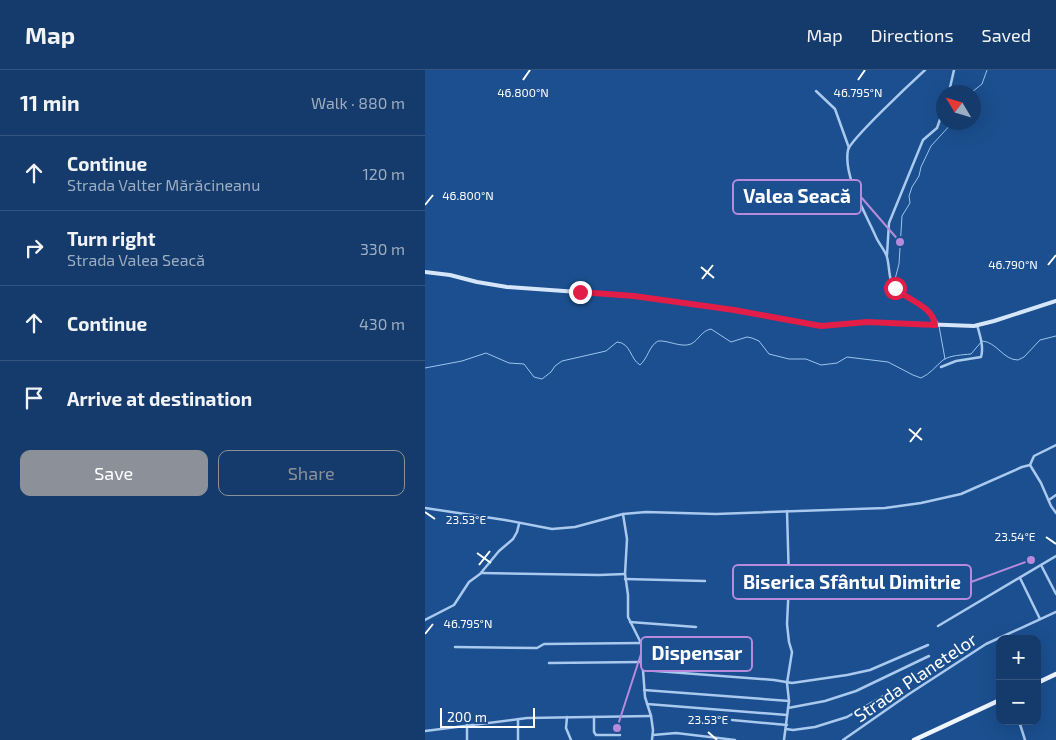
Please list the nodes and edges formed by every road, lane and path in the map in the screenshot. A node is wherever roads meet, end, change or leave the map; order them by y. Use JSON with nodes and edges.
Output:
{"nodes":[{"id":1,"x":925,"y":70,"type":"edge"},
{"id":2,"x":954,"y":70,"type":"edge"},
{"id":3,"x":951,"y":85,"type":"edge"},
{"id":4,"x":816,"y":91,"type":"dead end"},
{"id":5,"x":936,"y":129,"type":"edge"},
{"id":6,"x":849,"y":148,"type":"junction"},
{"id":7,"x":887,"y":256,"type":"junction"},
{"id":8,"x":425,"y":272,"type":"edge"},
{"id":9,"x":1056,"y":301,"type":"edge"},
{"id":10,"x":935,"y":325,"type":"junction"},
{"id":11,"x":977,"y":325,"type":"junction"},
{"id":12,"x":941,"y":367,"type":"dead end"},
{"id":13,"x":1056,"y":445,"type":"edge"},
{"id":14,"x":1030,"y":465,"type":"junction"},
{"id":15,"x":1056,"y":495,"type":"edge"},
{"id":16,"x":1049,"y":500,"type":"junction"},
{"id":17,"x":425,"y":508,"type":"edge"},
{"id":18,"x":787,"y":511,"type":"junction"},
{"id":19,"x":1056,"y":513,"type":"edge"},
{"id":20,"x":623,"y":514,"type":"junction"},
{"id":21,"x":519,"y":524,"type":"junction"},
{"id":22,"x":1056,"y":556,"type":"edge"},
{"id":23,"x":1041,"y":565,"type":"junction"},
{"id":24,"x":481,"y":573,"type":"junction"},
{"id":25,"x":625,"y":574,"type":"junction"},
{"id":26,"x":625,"y":578,"type":"junction"},
{"id":27,"x":1020,"y":578,"type":"junction"},
{"id":28,"x":705,"y":581,"type":"dead end"},
{"id":29,"x":1056,"y":594,"type":"edge"},
{"id":30,"x":1056,"y":612,"type":"edge"},
{"id":31,"x":1040,"y":619,"type":"junction"},
{"id":32,"x":425,"y":620,"type":"edge"},
{"id":33,"x":630,"y":622,"type":"junction"},
{"id":34,"x":938,"y":626,"type":"dead end"},
{"id":35,"x":696,"y":627,"type":"dead end"},
{"id":36,"x":641,"y":643,"type":"junction"},
{"id":37,"x":928,"y":645,"type":"dead end"},
{"id":38,"x":455,"y":646,"type":"dead end"},
{"id":39,"x":929,"y":656,"type":"dead end"},
{"id":40,"x":642,"y":662,"type":"junction"},
{"id":41,"x":549,"y":663,"type":"dead end"},
{"id":42,"x":643,"y":670,"type":"junction"},
{"id":43,"x":1056,"y":674,"type":"edge"},
{"id":44,"x":1041,"y":680,"type":"edge"},
{"id":45,"x":787,"y":683,"type":"junction"},
{"id":46,"x":644,"y":690,"type":"junction"},
{"id":47,"x":892,"y":691,"type":"dead end"},
{"id":48,"x":789,"y":701,"type":"junction"},
{"id":49,"x":996,"y":702,"type":"edge"},
{"id":50,"x":646,"y":704,"type":"junction"},
{"id":51,"x":788,"y":708,"type":"junction"},
{"id":52,"x":787,"y":715,"type":"junction"},
{"id":53,"x":651,"y":716,"type":"junction"},
{"id":54,"x":567,"y":717,"type":"junction"},
{"id":55,"x":595,"y":718,"type":"junction"},
{"id":56,"x":518,"y":719,"type":"junction"},
{"id":57,"x":731,"y":720,"type":"dead end"},
{"id":58,"x":467,"y":725,"type":"junction"},
{"id":59,"x":787,"y":725,"type":"junction"},
{"id":60,"x":1020,"y":725,"type":"edge"},
{"id":61,"x":786,"y":729,"type":"junction"},
{"id":62,"x":425,"y":731,"type":"edge"},
{"id":63,"x":620,"y":735,"type":"dead end"},
{"id":64,"x":653,"y":736,"type":"junction"},
{"id":65,"x":467,"y":740,"type":"edge"},
{"id":66,"x":518,"y":740,"type":"edge"},
{"id":67,"x":571,"y":740,"type":"edge"},
{"id":68,"x":652,"y":740,"type":"edge"},
{"id":69,"x":735,"y":740,"type":"edge"},
{"id":70,"x":784,"y":740,"type":"edge"},
{"id":71,"x":843,"y":740,"type":"edge"},
{"id":72,"x":914,"y":740,"type":"edge"},
{"id":73,"x":1025,"y":740,"type":"edge"}],
"edges":[{"from":1,"to":6,"type":"street"},
{"from":2,"to":3,"type":"street"},
{"from":4,"to":6,"type":"street"},
{"from":5,"to":7,"type":"street"},
{"from":6,"to":7,"type":"street"},
{"from":7,"to":10,"type":"street"},
{"from":8,"to":10,"type":"main road"},
{"from":9,"to":11,"type":"main road"},
{"from":10,"to":11,"type":"main road"},
{"from":11,"to":12,"type":"street"},
{"from":13,"to":14,"type":"street"},
{"from":14,"to":16,"type":"street"},
{"from":14,"to":18,"type":"street"},
{"from":15,"to":16,"type":"street"},
{"from":16,"to":19,"type":"street"},
{"from":17,"to":21,"type":"street"},
{"from":18,"to":20,"type":"street"},
{"from":18,"to":45,"type":"street"},
{"from":20,"to":21,"type":"street"},
{"from":20,"to":25,"type":"street"},
{"from":21,"to":24,"type":"street"},
{"from":22,"to":23,"type":"street"},
{"from":23,"to":27,"type":"street"},
{"from":23,"to":29,"type":"street"},
{"from":24,"to":25,"type":"street"},
{"from":24,"to":32,"type":"street"},
{"from":25,"to":26,"type":"street"},
{"from":26,"to":28,"type":"street"},
{"from":26,"to":33,"type":"street"},
{"from":27,"to":31,"type":"street"},
{"from":27,"to":34,"type":"street"},
{"from":30,"to":31,"type":"street","name":"Strada Planetelor"},
{"from":31,"to":71,"type":"street","name":"Strada Planetelor"},
{"from":33,"to":35,"type":"street"},
{"from":33,"to":36,"type":"street"},
{"from":36,"to":38,"type":"street"},
{"from":36,"to":40,"type":"street"},
{"from":37,"to":45,"type":"street"},
{"from":39,"to":51,"type":"street"},
{"from":40,"to":41,"type":"street"},
{"from":40,"to":42,"type":"street"},
{"from":42,"to":45,"type":"street"},
{"from":42,"to":46,"type":"street"},
{"from":43,"to":44,"type":"main road"},
{"from":45,"to":48,"type":"street"},
{"from":46,"to":48,"type":"street"},
{"from":46,"to":50,"type":"street"},
{"from":47,"to":61,"type":"street"},
{"from":48,"to":51,"type":"street"},
{"from":49,"to":72,"type":"main road"},
{"from":50,"to":52,"type":"street"},
{"from":50,"to":53,"type":"street"},
{"from":51,"to":52,"type":"street"},
{"from":52,"to":59,"type":"street"},
{"from":53,"to":55,"type":"street"},
{"from":53,"to":64,"type":"street"},
{"from":54,"to":55,"type":"street"},
{"from":54,"to":56,"type":"street"},
{"from":54,"to":67,"type":"street"},
{"from":55,"to":63,"type":"street"},
{"from":56,"to":58,"type":"street"},
{"from":56,"to":66,"type":"street"},
{"from":57,"to":59,"type":"street"},
{"from":58,"to":62,"type":"street"},
{"from":58,"to":65,"type":"street"},
{"from":59,"to":61,"type":"street"},
{"from":60,"to":73,"type":"street"},
{"from":61,"to":70,"type":"street"},
{"from":64,"to":68,"type":"street"},
{"from":64,"to":69,"type":"street"}]}
